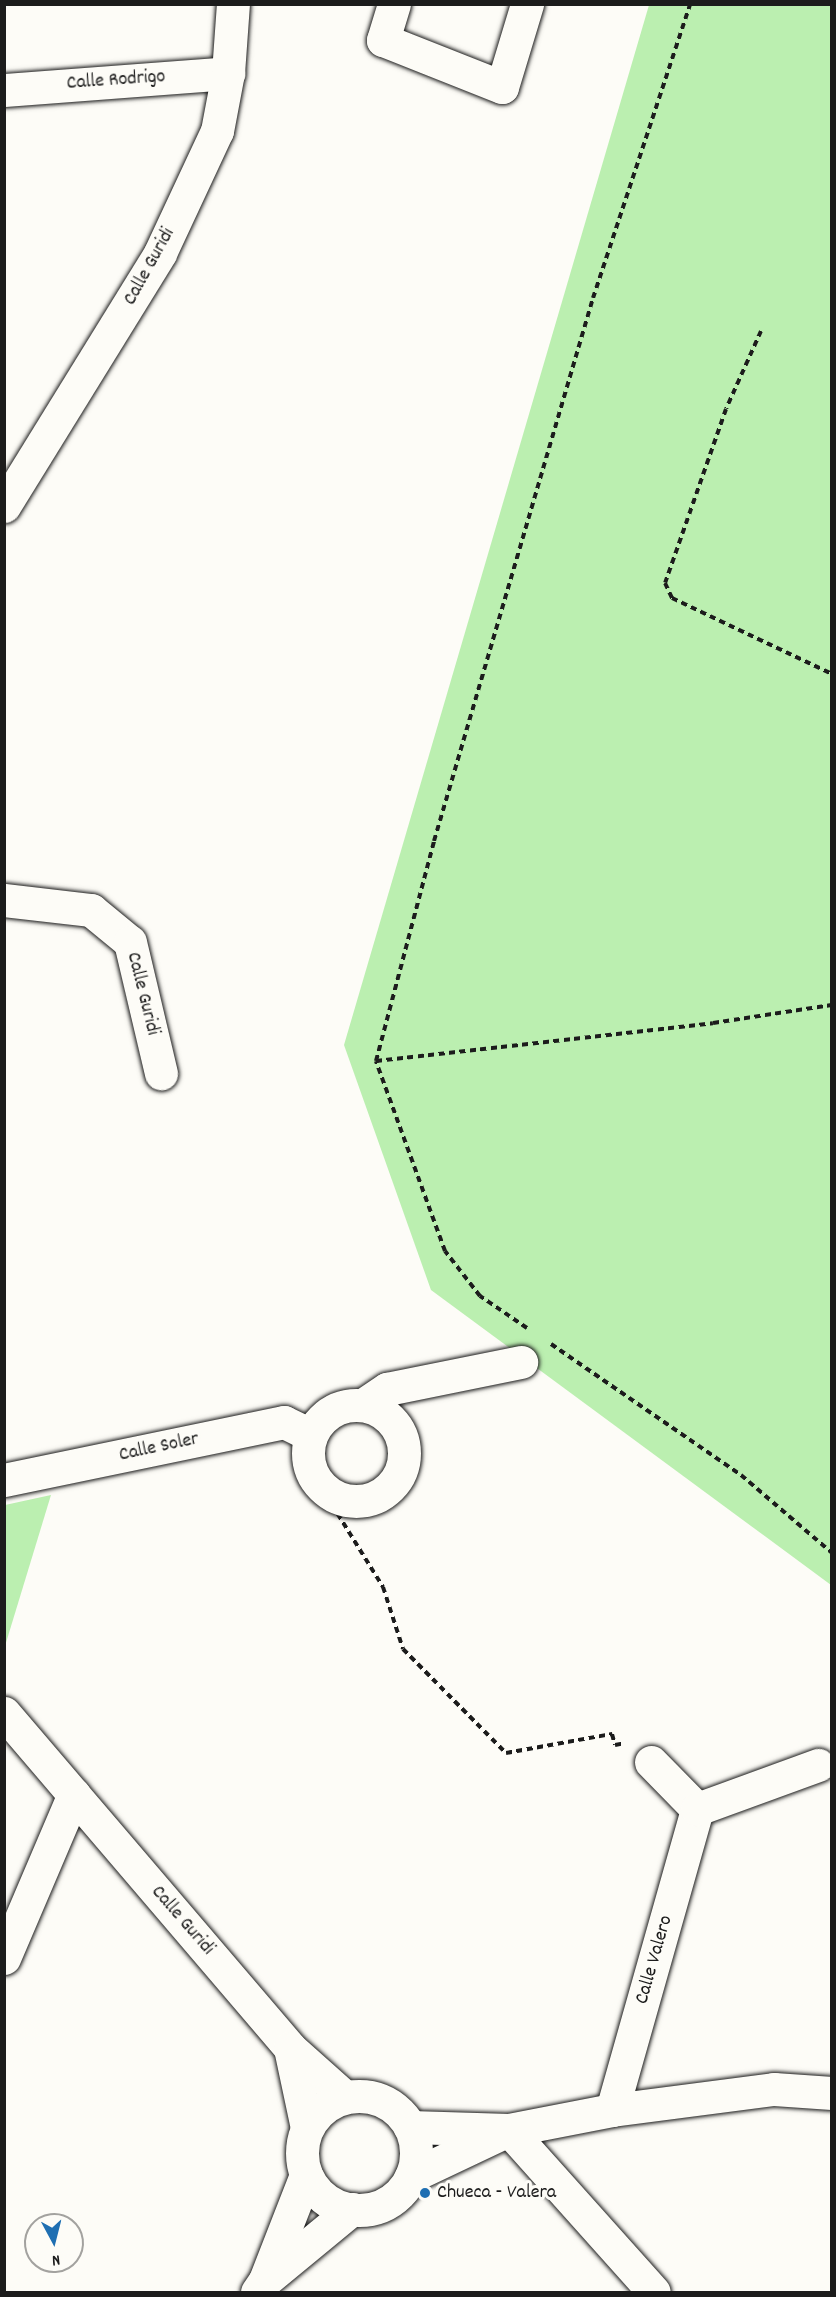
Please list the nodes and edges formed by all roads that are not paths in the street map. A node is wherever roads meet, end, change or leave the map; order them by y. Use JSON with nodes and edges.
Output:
{"nodes":[{"id":1,"x":233,"y":4,"type":"edge"},
{"id":2,"x":393,"y":4,"type":"edge"},
{"id":3,"x":526,"y":4,"type":"edge"},
{"id":4,"x":228,"y":73,"type":"junction"},
{"id":5,"x":4,"y":90,"type":"edge"},
{"id":6,"x":4,"y":506,"type":"edge"},
{"id":7,"x":4,"y":900,"type":"edge"},
{"id":8,"x":161,"y":1073,"type":"dead end"},
{"id":9,"x":521,"y":1362,"type":"dead end"},
{"id":10,"x":363,"y":1405,"type":"junction"},
{"id":11,"x":311,"y":1435,"type":"junction"},
{"id":12,"x":4,"y":1480,"type":"edge"},
{"id":13,"x":4,"y":1713,"type":"edge"},
{"id":14,"x":651,"y":1762,"type":"road end"},
{"id":15,"x":818,"y":1765,"type":"dead end"},
{"id":16,"x":74,"y":1794,"type":"junction"},
{"id":17,"x":697,"y":1809,"type":"junction"},
{"id":18,"x":4,"y":1958,"type":"edge"},
{"id":19,"x":290,"y":2048,"type":"junction"},
{"id":20,"x":831,"y":2093,"type":"edge"},
{"id":21,"x":345,"y":2097,"type":"junction"},
{"id":22,"x":612,"y":2110,"type":"junction"},
{"id":23,"x":410,"y":2127,"type":"junction"},
{"id":24,"x":307,"y":2128,"type":"junction"},
{"id":25,"x":509,"y":2130,"type":"junction"},
{"id":26,"x":306,"y":2175,"type":"junction"},
{"id":27,"x":411,"y":2176,"type":"junction"},
{"id":28,"x":352,"y":2210,"type":"junction"},
{"id":29,"x":261,"y":2286,"type":"edge"},
{"id":30,"x":654,"y":2292,"type":"edge"}],
"edges":[{"from":1,"to":4,"type":"street","name":"Calle Guridi"},
{"from":2,"to":3,"type":"street"},
{"from":4,"to":5,"type":"street","name":"Calle Rodrigo"},
{"from":4,"to":6,"type":"street","name":"Calle Guridi"},
{"from":7,"to":8,"type":"street","name":"Calle Guridi"},
{"from":9,"to":10,"type":"street"},
{"from":10,"to":11,"type":"street"},
{"from":10,"to":11,"type":"street"},
{"from":11,"to":12,"type":"street","name":"Calle Soler"},
{"from":13,"to":16,"type":"street","name":"Calle Guridi"},
{"from":14,"to":17,"type":"street"},
{"from":15,"to":17,"type":"street"},
{"from":16,"to":18,"type":"street"},
{"from":16,"to":19,"type":"street","name":"Calle Guridi"},
{"from":17,"to":22,"type":"street","name":"Calle Valero"},
{"from":19,"to":21,"type":"street","name":"Calle Guridi"},
{"from":19,"to":24,"type":"street","name":"Calle Guridi"},
{"from":20,"to":22,"type":"street"},
{"from":21,"to":23,"type":"street"},
{"from":21,"to":24,"type":"street"},
{"from":22,"to":25,"type":"street"},
{"from":23,"to":25,"type":"street"},
{"from":23,"to":27,"type":"street"},
{"from":24,"to":26,"type":"street"},
{"from":25,"to":27,"type":"street"},
{"from":25,"to":30,"type":"street"},
{"from":26,"to":28,"type":"street"},
{"from":26,"to":29,"type":"street"},
{"from":27,"to":28,"type":"street"},
{"from":28,"to":29,"type":"street"}]}
